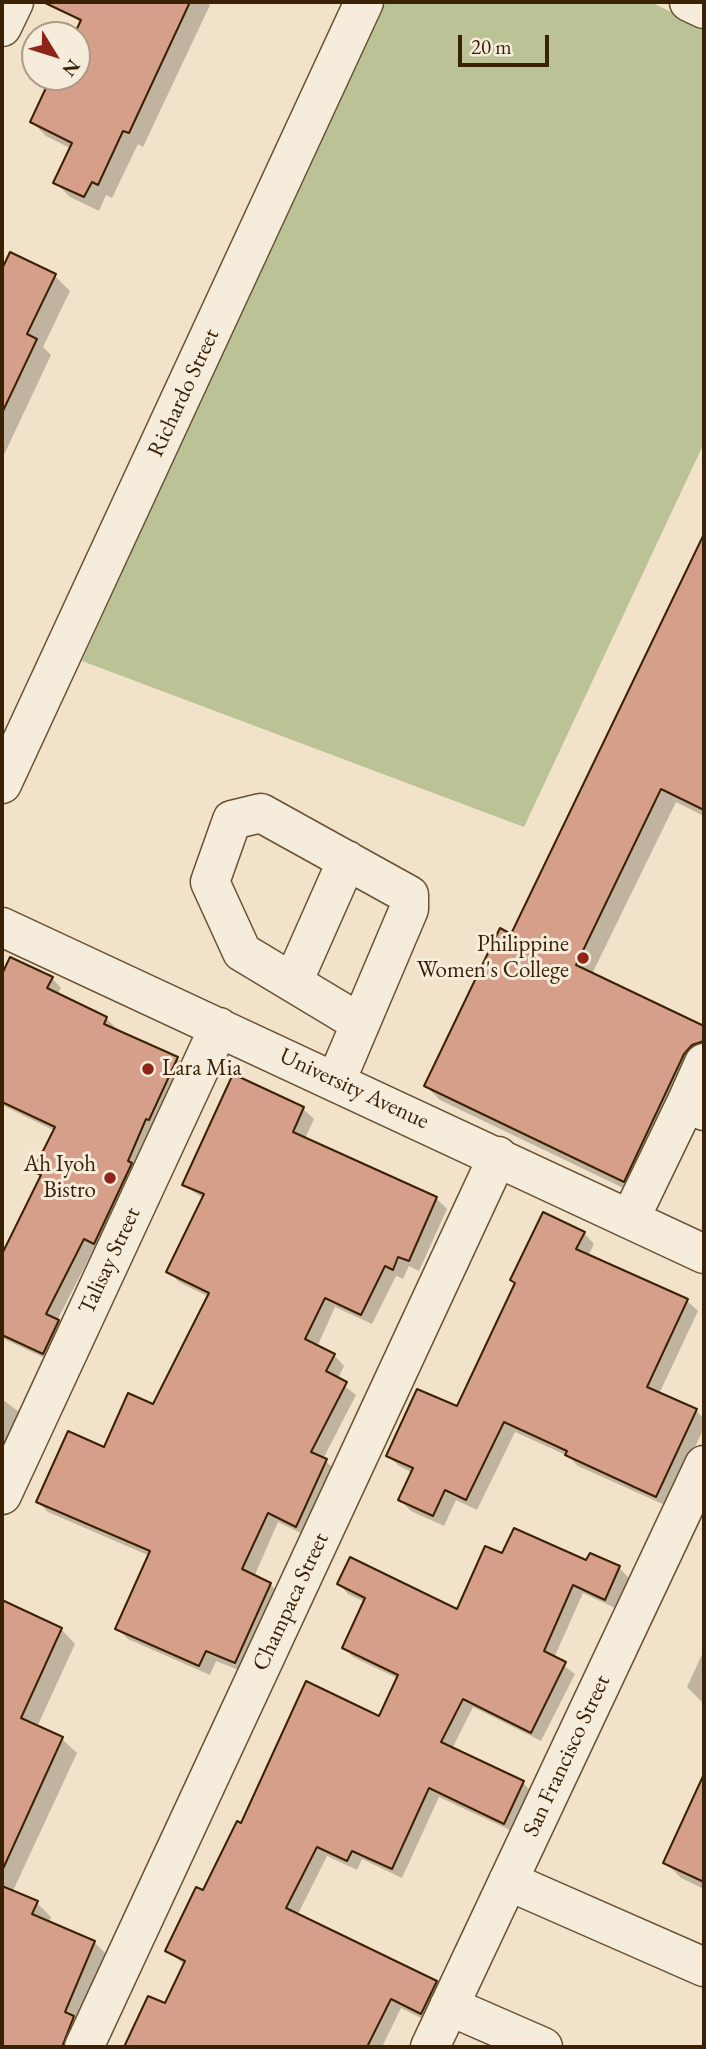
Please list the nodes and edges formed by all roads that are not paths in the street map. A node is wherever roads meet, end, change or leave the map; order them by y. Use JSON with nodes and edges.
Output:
{"nodes":[{"id":1,"x":13,"y":2,"type":"edge"},
{"id":2,"x":365,"y":2,"type":"edge"},
{"id":3,"x":689,"y":2,"type":"edge"},
{"id":4,"x":704,"y":9,"type":"edge"},
{"id":5,"x":2,"y":27,"type":"edge"},
{"id":6,"x":2,"y":784,"type":"edge"},
{"id":7,"x":347,"y":860,"type":"junction"},
{"id":8,"x":2,"y":927,"type":"edge"},
{"id":9,"x":293,"y":982,"type":"junction"},
{"id":10,"x":360,"y":1023,"type":"junction"},
{"id":11,"x":219,"y":1027,"type":"junction"},
{"id":12,"x":704,"y":1063,"type":"edge"},
{"id":13,"x":336,"y":1081,"type":"junction"},
{"id":14,"x":695,"y":1107,"type":"edge"},
{"id":15,"x":498,"y":1156,"type":"junction"},
{"id":16,"x":629,"y":1219,"type":"junction"},
{"id":17,"x":704,"y":1254,"type":"edge"},
{"id":18,"x":704,"y":1465,"type":"edge"},
{"id":19,"x":2,"y":1495,"type":"edge"},
{"id":20,"x":508,"y":1881,"type":"junction"},
{"id":21,"x":704,"y":1968,"type":"edge"},
{"id":22,"x":449,"y":2006,"type":"junction"},
{"id":23,"x":84,"y":2047,"type":"edge"},
{"id":24,"x":430,"y":2047,"type":"edge"},
{"id":25,"x":543,"y":2047,"type":"edge"}],
"edges":[{"from":1,"to":5,"type":"street"},
{"from":2,"to":6,"type":"street","name":"Richardo Street"},
{"from":3,"to":4,"type":"street"},
{"from":7,"to":9,"type":"street"},
{"from":7,"to":9,"type":"street"},
{"from":7,"to":10,"type":"street"},
{"from":8,"to":11,"type":"street","name":"University Avenue"},
{"from":9,"to":10,"type":"street"},
{"from":10,"to":13,"type":"street"},
{"from":11,"to":13,"type":"street","name":"University Avenue"},
{"from":11,"to":19,"type":"street","name":"Talisay Street"},
{"from":12,"to":14,"type":"street"},
{"from":13,"to":15,"type":"street","name":"University Avenue"},
{"from":14,"to":16,"type":"street"},
{"from":15,"to":16,"type":"street","name":"University Avenue"},
{"from":15,"to":23,"type":"street","name":"Champaca Street"},
{"from":16,"to":17,"type":"street","name":"University Avenue"},
{"from":18,"to":20,"type":"street","name":"San Francisco Street"},
{"from":20,"to":21,"type":"street"},
{"from":20,"to":22,"type":"street","name":"San Francisco Street"},
{"from":22,"to":24,"type":"street","name":"San Francisco Street"},
{"from":22,"to":25,"type":"street"}]}
